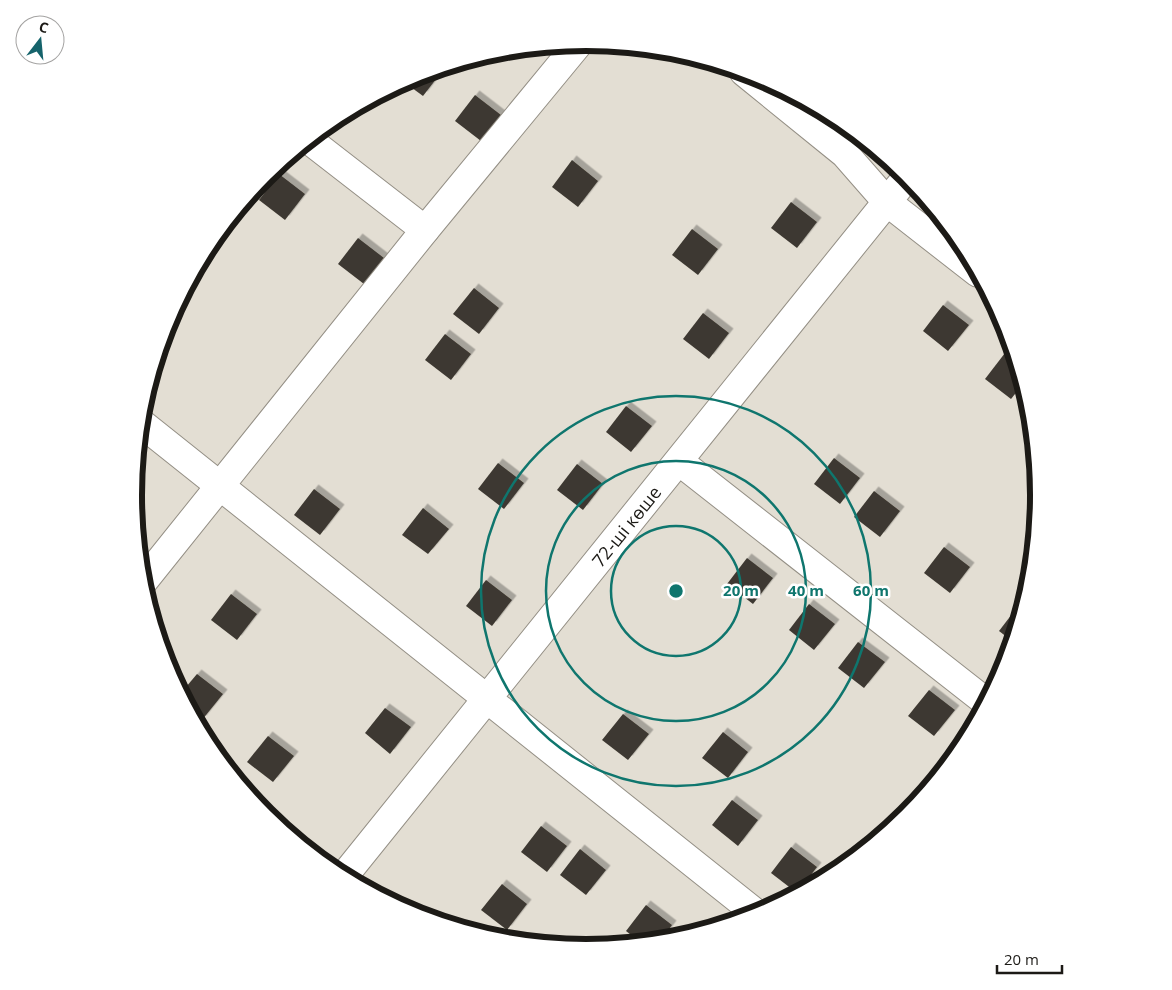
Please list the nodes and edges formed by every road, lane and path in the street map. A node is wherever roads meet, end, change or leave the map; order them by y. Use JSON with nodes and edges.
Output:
{"nodes":[{"id":1,"x":572,"y":51,"type":"edge"},
{"id":2,"x":765,"y":89,"type":"edge"},
{"id":3,"x":314,"y":144,"type":"edge"},
{"id":4,"x":902,"y":183,"type":"edge"},
{"id":5,"x":888,"y":202,"type":"junction"},
{"id":6,"x":425,"y":230,"type":"junction"},
{"id":7,"x":963,"y":261,"type":"edge"},
{"id":8,"x":147,"y":429,"type":"edge"},
{"id":9,"x":680,"y":462,"type":"junction"},
{"id":10,"x":220,"y":487,"type":"junction"},
{"id":11,"x":150,"y":574,"type":"edge"},
{"id":12,"x":980,"y":698,"type":"edge"},
{"id":13,"x":486,"y":701,"type":"junction"},
{"id":14,"x":349,"y":870,"type":"edge"},
{"id":15,"x":749,"y":908,"type":"edge"}],
"edges":[{"from":1,"to":6,"type":"street"},
{"from":2,"to":5,"type":"street"},
{"from":3,"to":6,"type":"street"},
{"from":4,"to":5,"type":"street","name":"72-ші көше"},
{"from":5,"to":7,"type":"street"},
{"from":5,"to":9,"type":"street","name":"72-ші көше"},
{"from":6,"to":10,"type":"street"},
{"from":8,"to":10,"type":"street"},
{"from":9,"to":12,"type":"street"},
{"from":9,"to":13,"type":"street","name":"72-ші көше"},
{"from":10,"to":11,"type":"street"},
{"from":10,"to":13,"type":"street"},
{"from":13,"to":14,"type":"street","name":"72-ші көше"},
{"from":13,"to":15,"type":"street"}]}
